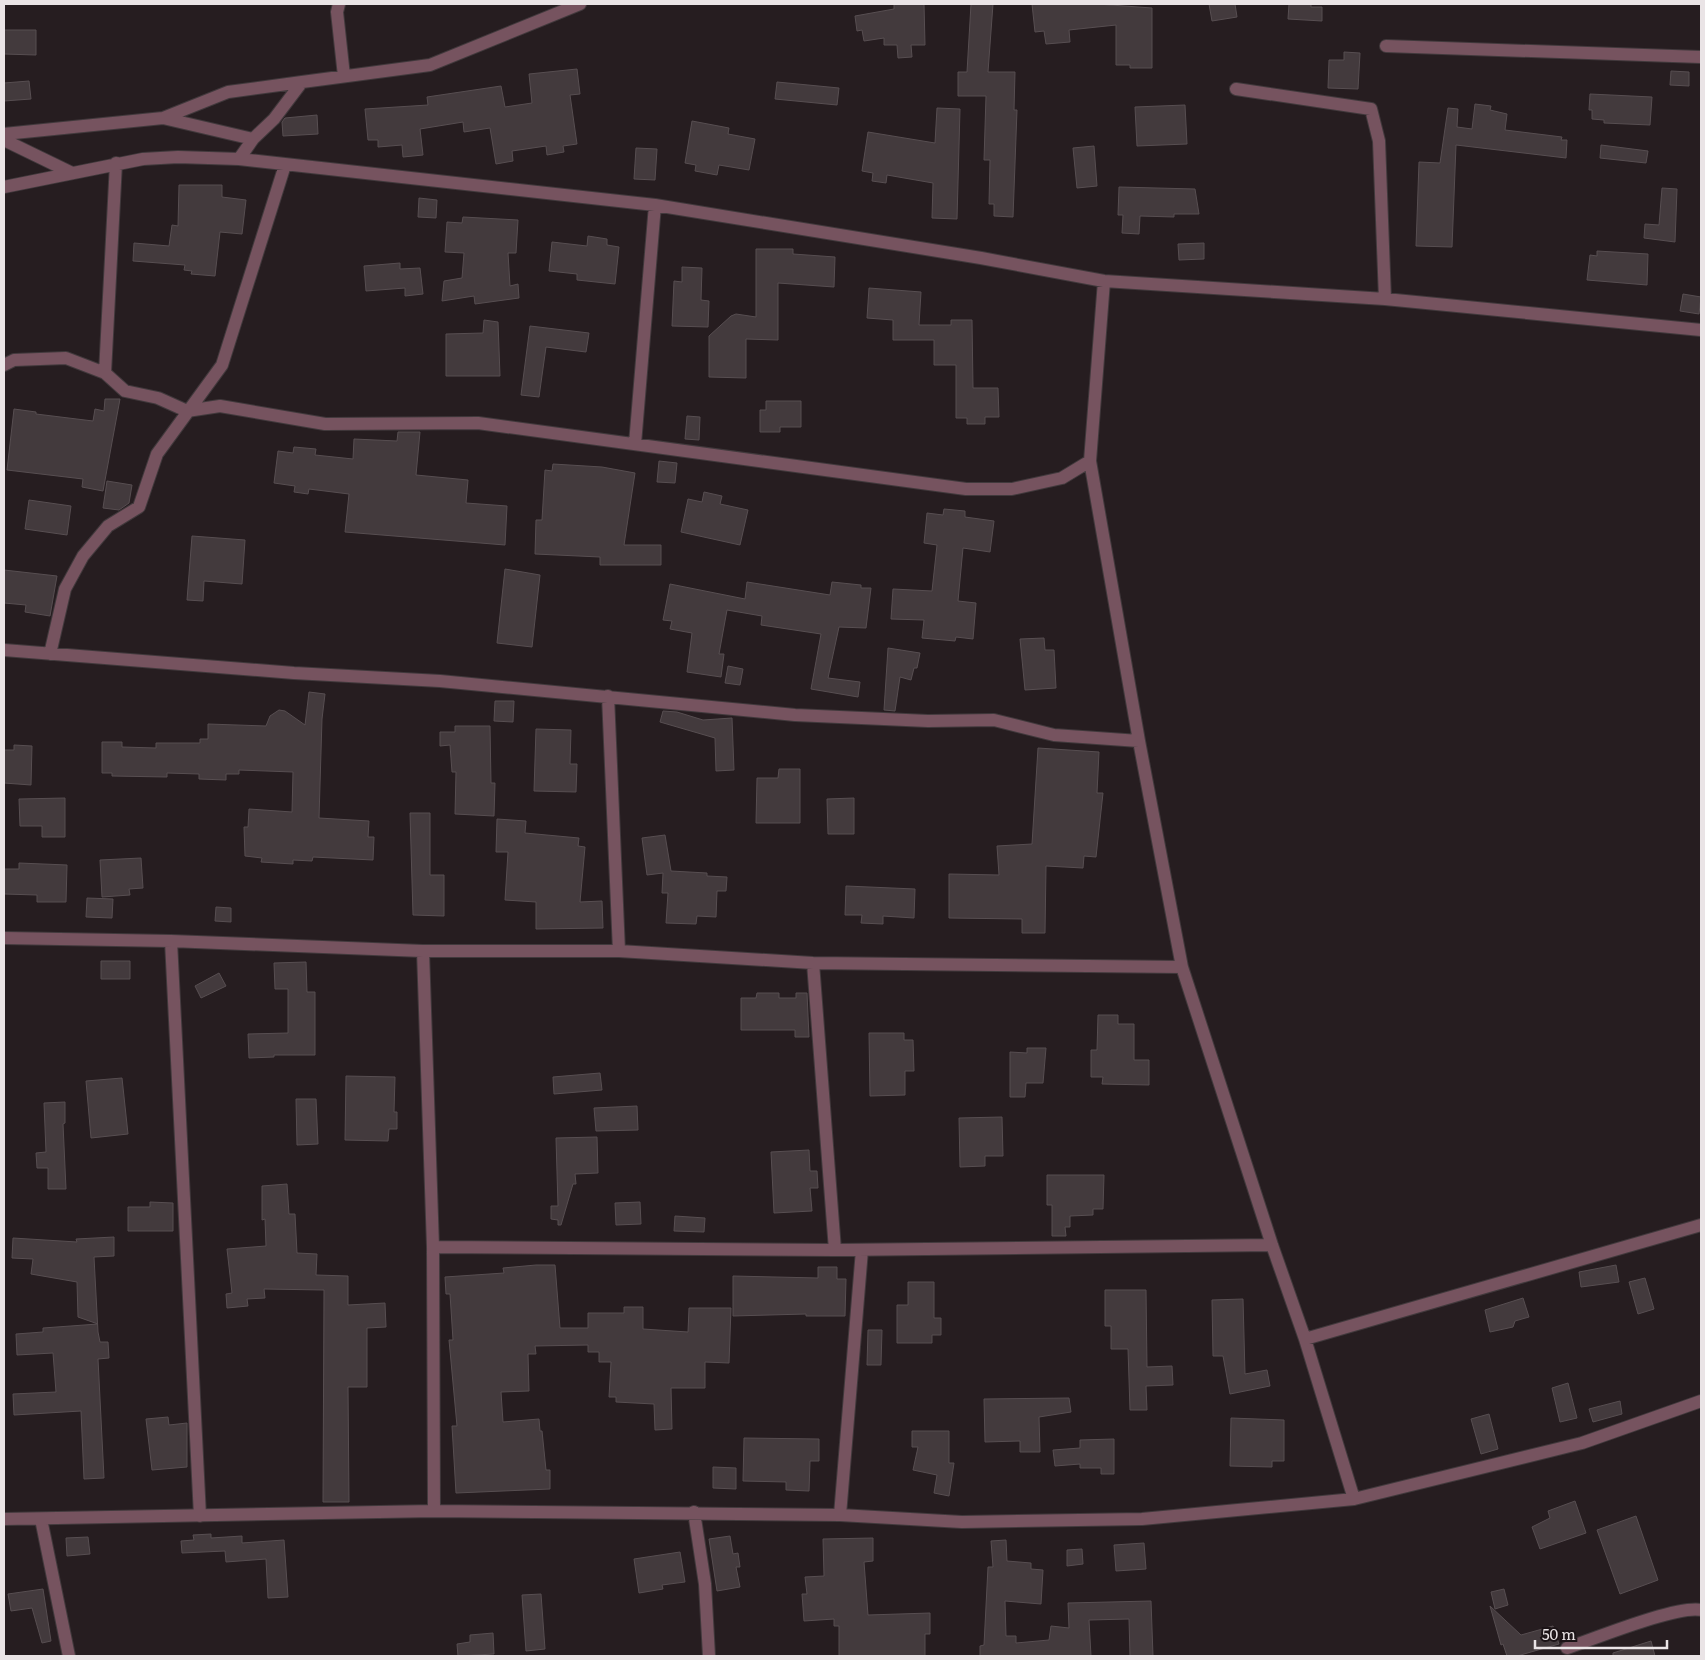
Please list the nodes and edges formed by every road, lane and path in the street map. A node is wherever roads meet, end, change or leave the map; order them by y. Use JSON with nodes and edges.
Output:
{"nodes":[{"id":1,"x":339,"y":4,"type":"edge"},
{"id":2,"x":580,"y":4,"type":"edge"},
{"id":3,"x":1386,"y":46,"type":"dead end"},
{"id":4,"x":1701,"y":56,"type":"edge"},
{"id":5,"x":344,"y":76,"type":"junction"},
{"id":6,"x":302,"y":82,"type":"junction"},
{"id":7,"x":1236,"y":89,"type":"dead end"},
{"id":8,"x":164,"y":118,"type":"junction"},
{"id":9,"x":4,"y":134,"type":"edge"},
{"id":10,"x":252,"y":139,"type":"junction"},
{"id":11,"x":4,"y":140,"type":"edge"},
{"id":12,"x":239,"y":159,"type":"junction"},
{"id":13,"x":116,"y":163,"type":"junction"},
{"id":14,"x":285,"y":165,"type":"junction"},
{"id":15,"x":72,"y":173,"type":"junction"},
{"id":16,"x":4,"y":187,"type":"edge"},
{"id":17,"x":655,"y":205,"type":"junction"},
{"id":18,"x":1104,"y":281,"type":"junction"},
{"id":19,"x":1385,"y":300,"type":"junction"},
{"id":20,"x":1701,"y":330,"type":"edge"},
{"id":21,"x":4,"y":365,"type":"edge"},
{"id":22,"x":105,"y":373,"type":"junction"},
{"id":23,"x":187,"y":411,"type":"junction"},
{"id":24,"x":635,"y":444,"type":"junction"},
{"id":25,"x":1090,"y":461,"type":"junction"},
{"id":26,"x":4,"y":650,"type":"edge"},
{"id":27,"x":50,"y":654,"type":"junction"},
{"id":28,"x":608,"y":696,"type":"junction"},
{"id":29,"x":1139,"y":741,"type":"junction"},
{"id":30,"x":4,"y":938,"type":"edge"},
{"id":31,"x":171,"y":941,"type":"junction"},
{"id":32,"x":424,"y":951,"type":"junction"},
{"id":33,"x":619,"y":951,"type":"junction"},
{"id":34,"x":813,"y":963,"type":"junction"},
{"id":35,"x":1182,"y":967,"type":"junction"},
{"id":36,"x":1701,"y":1225,"type":"edge"},
{"id":37,"x":1272,"y":1245,"type":"junction"},
{"id":38,"x":433,"y":1247,"type":"junction"},
{"id":39,"x":835,"y":1250,"type":"junction"},
{"id":40,"x":862,"y":1250,"type":"junction"},
{"id":41,"x":1305,"y":1339,"type":"junction"},
{"id":42,"x":1701,"y":1401,"type":"edge"},
{"id":43,"x":1354,"y":1499,"type":"junction"},
{"id":44,"x":434,"y":1511,"type":"junction"},
{"id":45,"x":694,"y":1512,"type":"junction"},
{"id":46,"x":840,"y":1515,"type":"junction"},
{"id":47,"x":200,"y":1516,"type":"junction"},
{"id":48,"x":4,"y":1519,"type":"edge"},
{"id":49,"x":41,"y":1519,"type":"junction"},
{"id":50,"x":1701,"y":1610,"type":"edge"},
{"id":51,"x":1567,"y":1648,"type":"dead end"},
{"id":52,"x":69,"y":1656,"type":"edge"},
{"id":53,"x":709,"y":1656,"type":"edge"}],
"edges":[{"from":1,"to":5,"type":"street"},
{"from":2,"to":5,"type":"street"},
{"from":3,"to":4,"type":"street"},
{"from":5,"to":6,"type":"street"},
{"from":6,"to":8,"type":"street"},
{"from":6,"to":10,"type":"street"},
{"from":7,"to":19,"type":"street"},
{"from":8,"to":9,"type":"street"},
{"from":8,"to":10,"type":"street"},
{"from":10,"to":12,"type":"street"},
{"from":11,"to":15,"type":"street"},
{"from":12,"to":13,"type":"street"},
{"from":12,"to":14,"type":"street"},
{"from":13,"to":15,"type":"street"},
{"from":13,"to":22,"type":"street"},
{"from":14,"to":17,"type":"street"},
{"from":14,"to":23,"type":"street"},
{"from":15,"to":16,"type":"street"},
{"from":17,"to":18,"type":"street"},
{"from":17,"to":24,"type":"street"},
{"from":18,"to":19,"type":"street"},
{"from":18,"to":25,"type":"street"},
{"from":19,"to":20,"type":"street"},
{"from":21,"to":22,"type":"street"},
{"from":22,"to":23,"type":"street"},
{"from":23,"to":24,"type":"street"},
{"from":23,"to":27,"type":"street"},
{"from":24,"to":25,"type":"street"},
{"from":25,"to":29,"type":"street"},
{"from":26,"to":27,"type":"street"},
{"from":27,"to":28,"type":"street"},
{"from":28,"to":29,"type":"street"},
{"from":28,"to":33,"type":"street"},
{"from":29,"to":35,"type":"street"},
{"from":30,"to":31,"type":"street"},
{"from":31,"to":32,"type":"street"},
{"from":31,"to":47,"type":"street"},
{"from":32,"to":33,"type":"street"},
{"from":32,"to":38,"type":"street"},
{"from":33,"to":34,"type":"street"},
{"from":34,"to":35,"type":"street"},
{"from":34,"to":39,"type":"street"},
{"from":35,"to":37,"type":"street"},
{"from":36,"to":41,"type":"street"},
{"from":37,"to":40,"type":"street"},
{"from":37,"to":41,"type":"street"},
{"from":38,"to":39,"type":"street"},
{"from":38,"to":44,"type":"street"},
{"from":39,"to":40,"type":"street"},
{"from":40,"to":46,"type":"street"},
{"from":41,"to":43,"type":"street"},
{"from":42,"to":43,"type":"street"},
{"from":43,"to":46,"type":"street"},
{"from":44,"to":45,"type":"street"},
{"from":44,"to":47,"type":"street"},
{"from":45,"to":46,"type":"street"},
{"from":45,"to":53,"type":"street"},
{"from":47,"to":49,"type":"street"},
{"from":48,"to":49,"type":"street"},
{"from":49,"to":52,"type":"street"},
{"from":50,"to":51,"type":"street"}]}
